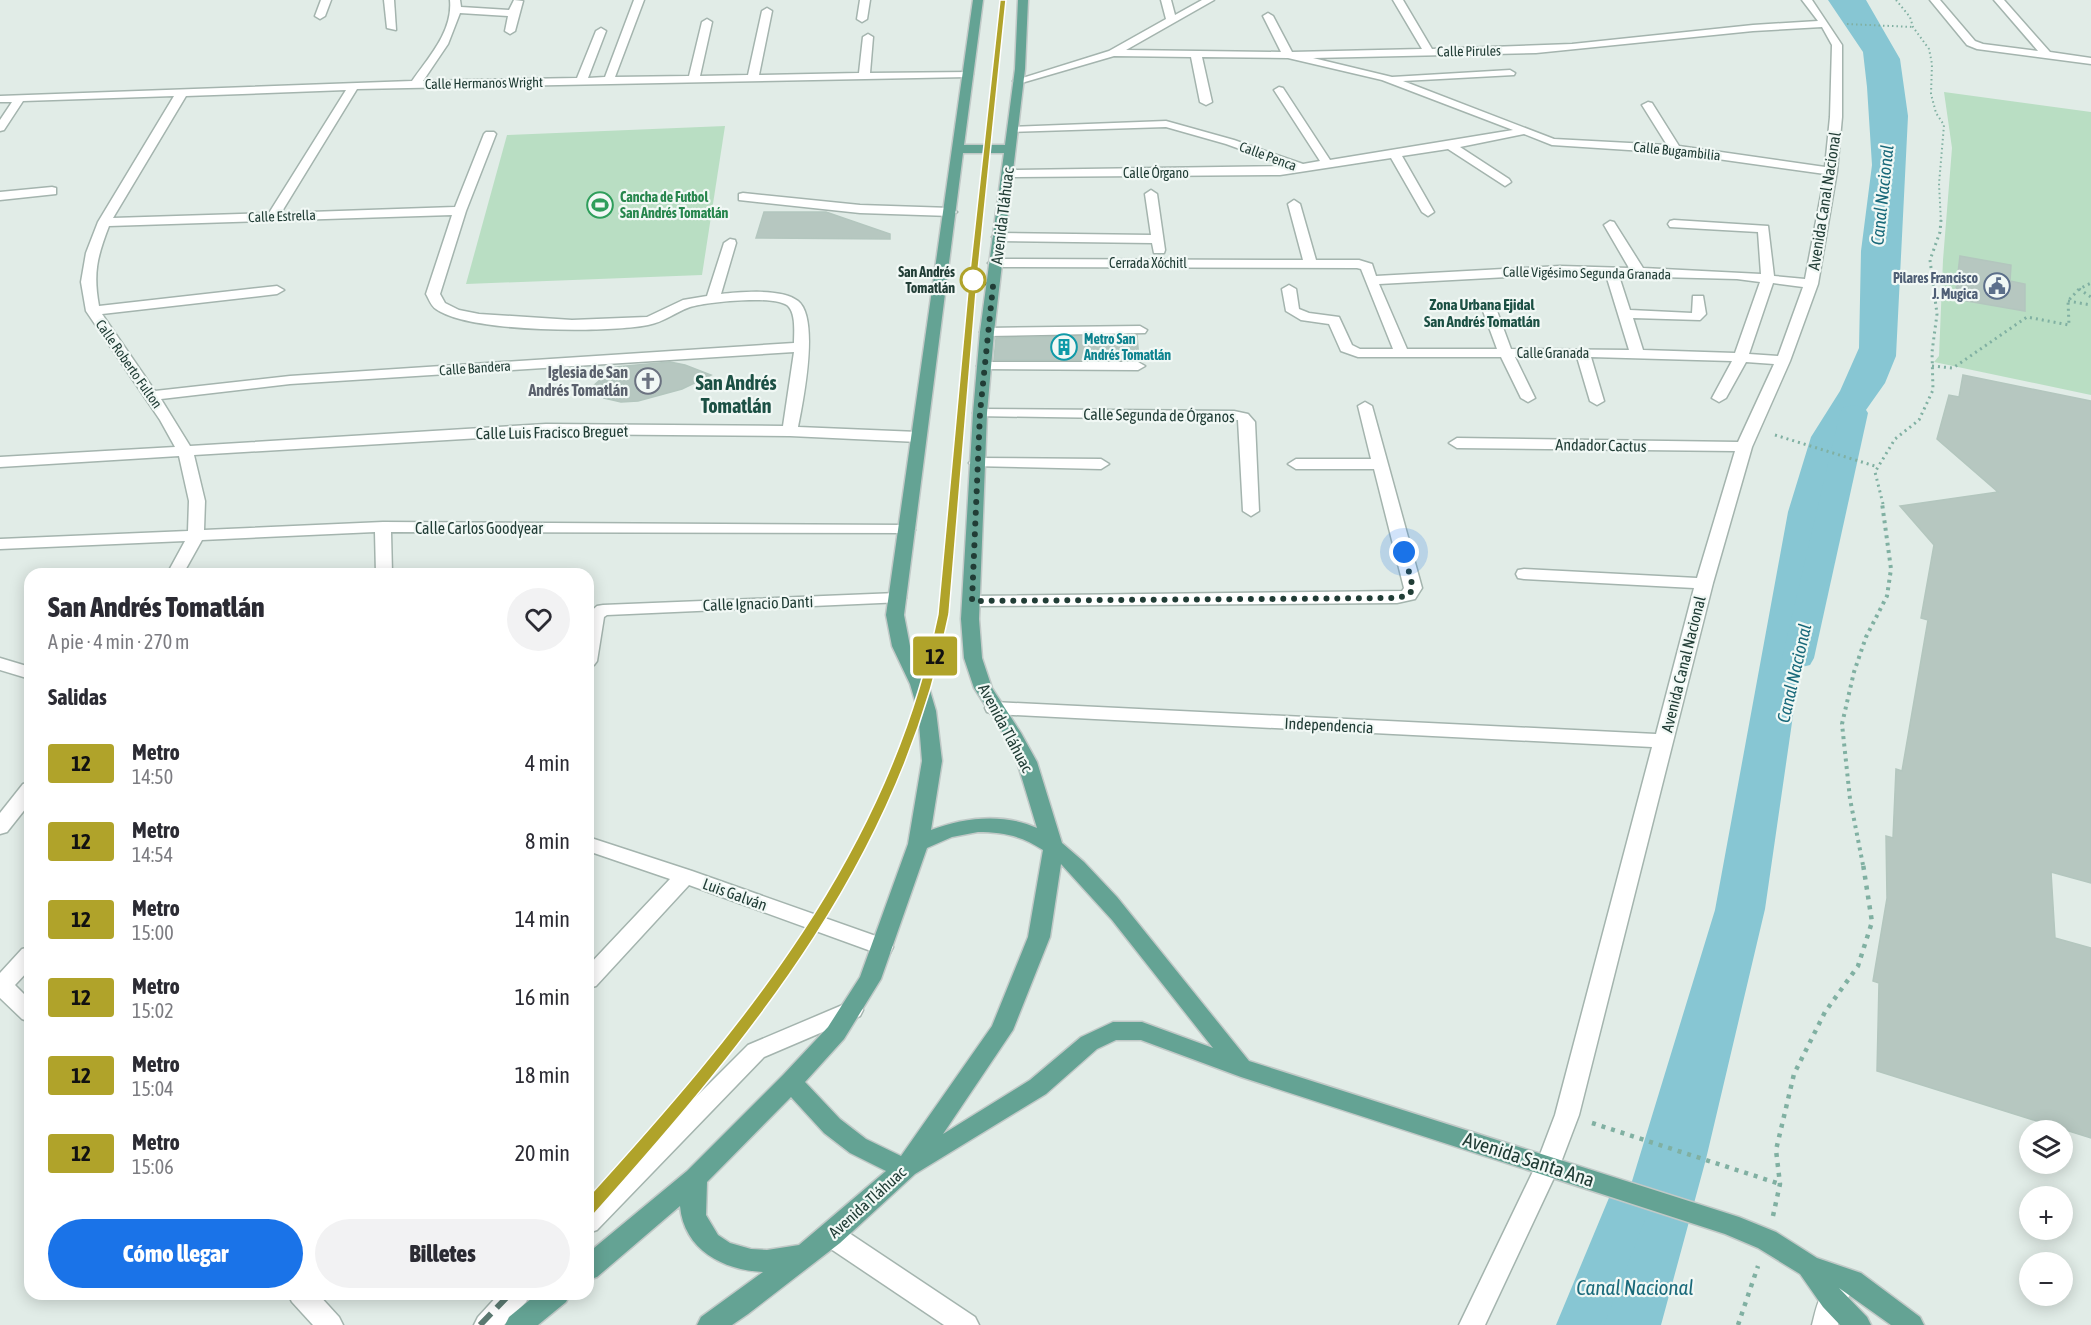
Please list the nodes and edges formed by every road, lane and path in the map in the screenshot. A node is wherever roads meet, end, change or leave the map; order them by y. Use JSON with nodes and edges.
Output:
{"nodes":[{"id":1,"x":326,"y":0,"type":"edge"},
{"id":2,"x":389,"y":0,"type":"edge"},
{"id":3,"x":639,"y":0,"type":"edge"},
{"id":4,"x":865,"y":0,"type":"edge"},
{"id":5,"x":978,"y":0,"type":"edge"},
{"id":6,"x":1023,"y":0,"type":"edge"},
{"id":7,"x":1166,"y":0,"type":"edge"},
{"id":8,"x":1209,"y":0,"type":"edge"},
{"id":9,"x":1398,"y":0,"type":"edge"},
{"id":10,"x":1807,"y":0,"type":"edge"},
{"id":11,"x":1896,"y":0,"type":"edge"},
{"id":12,"x":1935,"y":0,"type":"edge"},
{"id":13,"x":1999,"y":0,"type":"edge"},
{"id":14,"x":518,"y":1,"type":"edge"},
{"id":15,"x":456,"y":5,"type":"edge"},
{"id":16,"x":767,"y":11,"type":"dead end"},
{"id":17,"x":513,"y":13,"type":"junction"},
{"id":18,"x":320,"y":16,"type":"dead end"},
{"id":19,"x":1268,"y":16,"type":"dead end"},
{"id":20,"x":862,"y":19,"type":"dead end"},
{"id":21,"x":1171,"y":20,"type":"junction"},
{"id":22,"x":707,"y":22,"type":"dead end"},
{"id":23,"x":1832,"y":24,"type":"junction"},
{"id":24,"x":1913,"y":27,"type":"junction"},
{"id":25,"x":392,"y":28,"type":"dead end"},
{"id":26,"x":510,"y":31,"type":"dead end"},
{"id":27,"x":601,"y":31,"type":"dead end"},
{"id":28,"x":868,"y":37,"type":"dead end"},
{"id":29,"x":1428,"y":51,"type":"junction"},
{"id":30,"x":1113,"y":53,"type":"junction"},
{"id":31,"x":1288,"y":55,"type":"junction"},
{"id":32,"x":2047,"y":55,"type":"junction"},
{"id":33,"x":1196,"y":56,"type":"junction"},
{"id":34,"x":2091,"y":61,"type":"edge"},
{"id":35,"x":1510,"y":72,"type":"dead end"},
{"id":36,"x":968,"y":74,"type":"junction"},
{"id":37,"x":864,"y":76,"type":"junction"},
{"id":38,"x":753,"y":77,"type":"junction"},
{"id":39,"x":694,"y":78,"type":"junction"},
{"id":40,"x":1385,"y":78,"type":"junction"},
{"id":41,"x":582,"y":80,"type":"junction"},
{"id":42,"x":609,"y":80,"type":"junction"},
{"id":43,"x":1018,"y":81,"type":"junction"},
{"id":44,"x":415,"y":84,"type":"junction"},
{"id":45,"x":352,"y":87,"type":"junction"},
{"id":46,"x":1280,"y":90,"type":"dead end"},
{"id":47,"x":181,"y":94,"type":"junction"},
{"id":48,"x":21,"y":98,"type":"junction"},
{"id":49,"x":0,"y":99,"type":"edge"},
{"id":50,"x":1206,"y":102,"type":"dead end"},
{"id":51,"x":1648,"y":105,"type":"dead end"},
{"id":52,"x":0,"y":128,"type":"edge"},
{"id":53,"x":1012,"y":130,"type":"junction"},
{"id":54,"x":1524,"y":131,"type":"junction"},
{"id":55,"x":490,"y":134,"type":"dead end"},
{"id":56,"x":1450,"y":145,"type":"junction"},
{"id":57,"x":958,"y":148,"type":"junction"},
{"id":58,"x":1010,"y":148,"type":"junction"},
{"id":59,"x":1675,"y":149,"type":"junction"},
{"id":60,"x":1395,"y":154,"type":"junction"},
{"id":61,"x":1328,"y":165,"type":"junction"},
{"id":62,"x":1305,"y":169,"type":"junction"},
{"id":63,"x":1831,"y":171,"type":"junction"},
{"id":64,"x":1008,"y":174,"type":"junction"},
{"id":65,"x":1505,"y":182,"type":"dead end"},
{"id":66,"x":52,"y":191,"type":"dead end"},
{"id":67,"x":1151,"y":194,"type":"dead end"},
{"id":68,"x":0,"y":196,"type":"edge"},
{"id":69,"x":743,"y":197,"type":"dead end"},
{"id":70,"x":1294,"y":204,"type":"dead end"},
{"id":71,"x":460,"y":211,"type":"junction"},
{"id":72,"x":951,"y":212,"type":"junction"},
{"id":73,"x":1428,"y":212,"type":"dead end"},
{"id":74,"x":273,"y":216,"type":"junction"},
{"id":75,"x":104,"y":222,"type":"junction"},
{"id":76,"x":1674,"y":224,"type":"dead end"},
{"id":77,"x":1610,"y":225,"type":"dead end"},
{"id":78,"x":998,"y":237,"type":"junction"},
{"id":79,"x":1158,"y":239,"type":"junction"},
{"id":80,"x":730,"y":243,"type":"dead end"},
{"id":81,"x":995,"y":263,"type":"junction"},
{"id":82,"x":1160,"y":263,"type":"junction"},
{"id":83,"x":1306,"y":264,"type":"junction"},
{"id":84,"x":1612,"y":273,"type":"junction"},
{"id":85,"x":1639,"y":273,"type":"junction"},
{"id":86,"x":1768,"y":279,"type":"junction"},
{"id":87,"x":1371,"y":280,"type":"junction"},
{"id":88,"x":2091,"y":283,"type":"edge"},
{"id":89,"x":1811,"y":284,"type":"junction"},
{"id":90,"x":2079,"y":289,"type":"junction"},
{"id":91,"x":277,"y":290,"type":"dead end"},
{"id":92,"x":1289,"y":290,"type":"dead end"},
{"id":93,"x":2091,"y":297,"type":"edge"},
{"id":94,"x":713,"y":298,"type":"junction"},
{"id":95,"x":1698,"y":299,"type":"dead end"},
{"id":96,"x":2068,"y":301,"type":"junction"},
{"id":97,"x":2091,"y":305,"type":"edge"},
{"id":98,"x":93,"y":311,"type":"junction"},
{"id":99,"x":1490,"y":311,"type":"dead end"},
{"id":100,"x":1624,"y":314,"type":"junction"},
{"id":101,"x":1140,"y":330,"type":"dead end"},
{"id":102,"x":987,"y":332,"type":"junction"},
{"id":103,"x":800,"y":347,"type":"junction"},
{"id":104,"x":1402,"y":352,"type":"junction"},
{"id":105,"x":1506,"y":352,"type":"junction"},
{"id":106,"x":1583,"y":352,"type":"junction"},
{"id":107,"x":1637,"y":354,"type":"junction"},
{"id":108,"x":1741,"y":357,"type":"junction"},
{"id":109,"x":1783,"y":361,"type":"junction"},
{"id":110,"x":984,"y":366,"type":"junction"},
{"id":111,"x":1138,"y":366,"type":"dead end"},
{"id":112,"x":1932,"y":366,"type":"junction"},
{"id":113,"x":151,"y":396,"type":"junction"},
{"id":114,"x":1528,"y":398,"type":"dead end"},
{"id":115,"x":1719,"y":398,"type":"dead end"},
{"id":116,"x":1597,"y":400,"type":"dead end"},
{"id":117,"x":1365,"y":406,"type":"dead end"},
{"id":118,"x":980,"y":413,"type":"junction"},
{"id":119,"x":790,"y":431,"type":"junction"},
{"id":120,"x":1776,"y":436,"type":"dead end"},
{"id":121,"x":918,"y":437,"type":"junction"},
{"id":122,"x":1457,"y":443,"type":"dead end"},
{"id":123,"x":1744,"y":447,"type":"junction"},
{"id":124,"x":186,"y":452,"type":"junction"},
{"id":125,"x":0,"y":462,"type":"edge"},
{"id":126,"x":1862,"y":462,"type":"joint"},
{"id":127,"x":977,"y":463,"type":"junction"},
{"id":128,"x":1101,"y":464,"type":"dead end"},
{"id":129,"x":1296,"y":464,"type":"dead end"},
{"id":130,"x":1380,"y":464,"type":"junction"},
{"id":131,"x":1878,"y":467,"type":"junction"},
{"id":132,"x":1251,"y":511,"type":"dead end"},
{"id":133,"x":383,"y":527,"type":"junction"},
{"id":134,"x":908,"y":530,"type":"junction"},
{"id":135,"x":196,"y":536,"type":"junction"},
{"id":136,"x":0,"y":544,"type":"edge"},
{"id":137,"x":178,"y":568,"type":"edge"},
{"id":138,"x":384,"y":568,"type":"edge"},
{"id":139,"x":1524,"y":574,"type":"dead end"},
{"id":140,"x":1704,"y":583,"type":"junction"},
{"id":141,"x":897,"y":598,"type":"junction"},
{"id":142,"x":972,"y":601,"type":"junction"},
{"id":143,"x":594,"y":626,"type":"edge"},
{"id":144,"x":0,"y":664,"type":"edge"},
{"id":145,"x":24,"y":671,"type":"edge"},
{"id":146,"x":994,"y":708,"type":"junction"},
{"id":147,"x":1663,"y":741,"type":"junction"},
{"id":148,"x":24,"y":797,"type":"edge"},
{"id":149,"x":0,"y":827,"type":"edge"},
{"id":150,"x":918,"y":844,"type":"junction"},
{"id":151,"x":594,"y":846,"type":"edge"},
{"id":152,"x":1053,"y":848,"type":"junction"},
{"id":153,"x":686,"y":876,"type":"junction"},
{"id":154,"x":882,"y":947,"type":"junction"},
{"id":155,"x":24,"y":961,"type":"edge"},
{"id":156,"x":594,"y":974,"type":"edge"},
{"id":157,"x":1,"y":985,"type":"edge"},
{"id":158,"x":24,"y":1007,"type":"edge"},
{"id":159,"x":852,"y":1010,"type":"junction"},
{"id":160,"x":1241,"y":1068,"type":"junction"},
{"id":161,"x":791,"y":1082,"type":"junction"},
{"id":162,"x":1603,"y":1127,"type":"dead end"},
{"id":163,"x":1548,"y":1165,"type":"junction"},
{"id":164,"x":905,"y":1169,"type":"junction"},
{"id":165,"x":696,"y":1178,"type":"junction"},
{"id":166,"x":1780,"y":1184,"type":"junction"},
{"id":167,"x":594,"y":1216,"type":"edge"},
{"id":168,"x":831,"y":1235,"type":"junction"},
{"id":169,"x":1767,"y":1240,"type":"junction"},
{"id":170,"x":807,"y":1253,"type":"junction"},
{"id":171,"x":594,"y":1264,"type":"edge"},
{"id":172,"x":1809,"y":1266,"type":"junction"},
{"id":173,"x":1851,"y":1281,"type":"junction"},
{"id":174,"x":1832,"y":1299,"type":"junction"},
{"id":175,"x":307,"y":1300,"type":"edge"},
{"id":176,"x":511,"y":1300,"type":"edge"},
{"id":177,"x":549,"y":1300,"type":"edge"},
{"id":178,"x":330,"y":1325,"type":"edge"},
{"id":179,"x":487,"y":1325,"type":"edge"},
{"id":180,"x":518,"y":1325,"type":"edge"},
{"id":181,"x":710,"y":1325,"type":"edge"},
{"id":182,"x":966,"y":1325,"type":"edge"},
{"id":183,"x":1472,"y":1325,"type":"edge"},
{"id":184,"x":1738,"y":1325,"type":"edge"},
{"id":185,"x":1825,"y":1325,"type":"edge"},
{"id":186,"x":1858,"y":1325,"type":"edge"},
{"id":187,"x":1911,"y":1325,"type":"edge"}],
"edges":[{"from":1,"to":18,"type":"street"},
{"from":2,"to":25,"type":"street"},
{"from":3,"to":42,"type":"street"},
{"from":4,"to":20,"type":"street"},
{"from":5,"to":36,"type":"main road"},
{"from":6,"to":43,"type":"main road","name":"Avenida Tláhuac"},
{"from":7,"to":21,"type":"street"},
{"from":8,"to":21,"type":"street"},
{"from":9,"to":29,"type":"street"},
{"from":10,"to":23,"type":"street","name":"Avenida Canal Nacional"},
{"from":11,"to":24,"type":"path"},
{"from":12,"to":32,"type":"street"},
{"from":13,"to":32,"type":"street"},
{"from":14,"to":17,"type":"street"},
{"from":15,"to":17,"type":"street"},
{"from":15,"to":44,"type":"street"},
{"from":16,"to":38,"type":"street"},
{"from":17,"to":26,"type":"street"},
{"from":19,"to":31,"type":"street"},
{"from":21,"to":30,"type":"street"},
{"from":22,"to":39,"type":"street"},
{"from":23,"to":24,"type":"path"},
{"from":23,"to":29,"type":"street","name":"Calle Pirules"},
{"from":23,"to":63,"type":"street","name":"Avenida Canal Nacional"},
{"from":24,"to":112,"type":"path"},
{"from":27,"to":41,"type":"street"},
{"from":28,"to":37,"type":"street"},
{"from":29,"to":31,"type":"street","name":"Calle Pirules"},
{"from":30,"to":33,"type":"street","name":"Calle Pirules"},
{"from":30,"to":43,"type":"street"},
{"from":31,"to":33,"type":"street","name":"Calle Pirules"},
{"from":31,"to":40,"type":"street"},
{"from":32,"to":34,"type":"street"},
{"from":33,"to":50,"type":"street"},
{"from":35,"to":40,"type":"street"},
{"from":36,"to":37,"type":"street","name":"Calle Hermanos Wright"},
{"from":36,"to":57,"type":"main road"},
{"from":37,"to":38,"type":"street","name":"Calle Hermanos Wright"},
{"from":38,"to":39,"type":"street","name":"Calle Hermanos Wright"},
{"from":39,"to":42,"type":"street","name":"Calle Hermanos Wright"},
{"from":40,"to":54,"type":"street","name":"Calle Bugambilia"},
{"from":41,"to":42,"type":"street","name":"Calle Hermanos Wright"},
{"from":41,"to":44,"type":"street","name":"Calle Hermanos Wright"},
{"from":43,"to":53,"type":"main road","name":"Avenida Tláhuac"},
{"from":44,"to":45,"type":"street","name":"Calle Hermanos Wright"},
{"from":45,"to":47,"type":"street","name":"Calle Hermanos Wright"},
{"from":45,"to":74,"type":"street"},
{"from":46,"to":61,"type":"street"},
{"from":47,"to":48,"type":"street","name":"Calle Hermanos Wright"},
{"from":47,"to":75,"type":"street","name":"Calle Roberto Fulton"},
{"from":48,"to":49,"type":"street","name":"Calle Hermanos Wright"},
{"from":48,"to":52,"type":"street"},
{"from":51,"to":59,"type":"street"},
{"from":53,"to":58,"type":"main road","name":"Avenida Tláhuac"},
{"from":53,"to":62,"type":"street","name":"Calle Penca"},
{"from":54,"to":56,"type":"street","name":"Calle Penca"},
{"from":54,"to":59,"type":"street","name":"Calle Bugambilia"},
{"from":55,"to":71,"type":"street"},
{"from":56,"to":60,"type":"street","name":"Calle Penca"},
{"from":56,"to":65,"type":"street"},
{"from":57,"to":58,"type":"main road"},
{"from":57,"to":72,"type":"main road"},
{"from":58,"to":64,"type":"main road","name":"Avenida Tláhuac"},
{"from":59,"to":63,"type":"street","name":"Calle Bugambilia"},
{"from":60,"to":61,"type":"street","name":"Calle Penca"},
{"from":60,"to":73,"type":"street"},
{"from":61,"to":62,"type":"street","name":"Calle Penca"},
{"from":62,"to":64,"type":"street","name":"Calle Órgano"},
{"from":63,"to":89,"type":"street","name":"Avenida Canal Nacional"},
{"from":64,"to":78,"type":"main road","name":"Avenida Tláhuac"},
{"from":66,"to":68,"type":"street"},
{"from":67,"to":79,"type":"street"},
{"from":69,"to":72,"type":"street"},
{"from":70,"to":83,"type":"street"},
{"from":71,"to":74,"type":"street","name":"Calle Estrella"},
{"from":71,"to":94,"type":"street"},
{"from":72,"to":121,"type":"main road"},
{"from":74,"to":75,"type":"street","name":"Calle Estrella"},
{"from":75,"to":98,"type":"street","name":"Calle Roberto Fulton"},
{"from":76,"to":86,"type":"street"},
{"from":77,"to":85,"type":"street"},
{"from":78,"to":79,"type":"street"},
{"from":78,"to":81,"type":"main road","name":"Avenida Tláhuac"},
{"from":79,"to":82,"type":"street"},
{"from":80,"to":94,"type":"street"},
{"from":81,"to":82,"type":"street","name":"Cerrada Xóchitl"},
{"from":81,"to":102,"type":"main road","name":"Avenida Tláhuac"},
{"from":82,"to":83,"type":"street","name":"Cerrada Xóchitl"},
{"from":83,"to":87,"type":"street"},
{"from":84,"to":85,"type":"street","name":"Calle Vigésimo Segunda Granada"},
{"from":84,"to":87,"type":"street","name":"Calle Vigésimo Segunda Granada"},
{"from":84,"to":100,"type":"street"},
{"from":85,"to":86,"type":"street","name":"Calle Vigésimo Segunda Granada"},
{"from":86,"to":89,"type":"street","name":"Calle Vigésimo Segunda Granada"},
{"from":86,"to":108,"type":"street"},
{"from":87,"to":104,"type":"street"},
{"from":88,"to":90,"type":"path"},
{"from":89,"to":109,"type":"street","name":"Avenida Canal Nacional"},
{"from":90,"to":93,"type":"path"},
{"from":90,"to":96,"type":"path"},
{"from":91,"to":98,"type":"street"},
{"from":92,"to":104,"type":"street"},
{"from":94,"to":103,"type":"street"},
{"from":95,"to":100,"type":"street"},
{"from":96,"to":97,"type":"path"},
{"from":96,"to":112,"type":"path"},
{"from":98,"to":113,"type":"street","name":"Calle Roberto Fulton"},
{"from":99,"to":105,"type":"street"},
{"from":100,"to":107,"type":"street"},
{"from":101,"to":102,"type":"street"},
{"from":102,"to":110,"type":"main road","name":"Avenida Tláhuac"},
{"from":103,"to":113,"type":"street","name":"Calle Bandera"},
{"from":103,"to":119,"type":"street"},
{"from":104,"to":105,"type":"street","name":"Calle Granada"},
{"from":105,"to":106,"type":"street","name":"Calle Granada"},
{"from":105,"to":114,"type":"street"},
{"from":106,"to":107,"type":"street","name":"Calle Granada"},
{"from":106,"to":116,"type":"street"},
{"from":107,"to":108,"type":"street","name":"Calle Granada"},
{"from":108,"to":109,"type":"street","name":"Calle Granada"},
{"from":108,"to":115,"type":"street"},
{"from":109,"to":123,"type":"street","name":"Avenida Canal Nacional"},
{"from":110,"to":111,"type":"street"},
{"from":110,"to":118,"type":"main road","name":"Avenida Tláhuac"},
{"from":112,"to":131,"type":"path"},
{"from":113,"to":124,"type":"street","name":"Calle Roberto Fulton"},
{"from":117,"to":130,"type":"street"},
{"from":118,"to":127,"type":"main road","name":"Avenida Tláhuac"},
{"from":118,"to":132,"type":"street","name":"Calle Segunda de Órganos"},
{"from":119,"to":121,"type":"street","name":"Calle Luis Fracisco Breguet"},
{"from":119,"to":124,"type":"street","name":"Calle Luis Fracisco Breguet"},
{"from":120,"to":126,"type":"path"},
{"from":121,"to":134,"type":"main road"},
{"from":122,"to":123,"type":"street","name":"Andador Cactus"},
{"from":123,"to":140,"type":"street","name":"Avenida Canal Nacional"},
{"from":124,"to":125,"type":"street","name":"Calle Luis Fracisco Breguet"},
{"from":124,"to":135,"type":"street","name":"Calle Roberto Fulton"},
{"from":126,"to":131,"type":"path"},
{"from":127,"to":128,"type":"street"},
{"from":127,"to":142,"type":"main road","name":"Avenida Tláhuac"},
{"from":129,"to":130,"type":"street"},
{"from":130,"to":142,"type":"street"},
{"from":131,"to":166,"type":"path"},
{"from":133,"to":134,"type":"street","name":"Calle Carlos Goodyear"},
{"from":133,"to":135,"type":"street","name":"Calle Carlos Goodyear"},
{"from":133,"to":138,"type":"street"},
{"from":134,"to":141,"type":"main road"},
{"from":135,"to":136,"type":"street","name":"Calle Carlos Goodyear"},
{"from":135,"to":137,"type":"street","name":"Calle Roberto Fulton"},
{"from":139,"to":140,"type":"street"},
{"from":140,"to":147,"type":"street","name":"Avenida Canal Nacional"},
{"from":141,"to":143,"type":"street","name":"Calle Ignacio Danti"},
{"from":141,"to":150,"type":"main road"},
{"from":142,"to":146,"type":"main road","name":"Avenida Tláhuac"},
{"from":144,"to":145,"type":"street"},
{"from":146,"to":147,"type":"street","name":"Independencia"},
{"from":146,"to":152,"type":"main road","name":"Avenida Tláhuac"},
{"from":147,"to":163,"type":"street","name":"Avenida Canal Nacional"},
{"from":148,"to":149,"type":"street"},
{"from":150,"to":152,"type":"main road"},
{"from":150,"to":154,"type":"main road"},
{"from":151,"to":153,"type":"street","name":"Luis Galván"},
{"from":152,"to":160,"type":"main road"},
{"from":152,"to":164,"type":"main road","name":"Avenida Tláhuac"},
{"from":153,"to":154,"type":"street","name":"Luis Galván"},
{"from":153,"to":156,"type":"street"},
{"from":154,"to":159,"type":"main road"},
{"from":155,"to":157,"type":"street"},
{"from":157,"to":158,"type":"street"},
{"from":159,"to":161,"type":"main road"},
{"from":159,"to":167,"type":"street"},
{"from":160,"to":163,"type":"main road","name":"Avenida Santa Ana"},
{"from":160,"to":164,"type":"main road","name":"Avenida Santa Ana"},
{"from":161,"to":164,"type":"main road"},
{"from":161,"to":165,"type":"main road"},
{"from":162,"to":166,"type":"path"},
{"from":163,"to":169,"type":"main road","name":"Avenida Santa Ana"},
{"from":163,"to":183,"type":"street","name":"Avenida Canal Nacional"},
{"from":164,"to":168,"type":"main road","name":"Avenida Tláhuac"},
{"from":165,"to":170,"type":"main road"},
{"from":165,"to":171,"type":"main road"},
{"from":166,"to":169,"type":"path"},
{"from":168,"to":170,"type":"main road","name":"Avenida Tláhuac"},
{"from":168,"to":182,"type":"street"},
{"from":169,"to":172,"type":"main road","name":"Avenida Santa Ana"},
{"from":169,"to":184,"type":"path"},
{"from":170,"to":181,"type":"main road","name":"Avenida Tláhuac"},
{"from":172,"to":173,"type":"main road","name":"Avenida Santa Ana"},
{"from":172,"to":174,"type":"main road","name":"Avenida Santa Ana"},
{"from":173,"to":174,"type":"street"},
{"from":173,"to":187,"type":"main road","name":"Avenida Santa Ana"},
{"from":174,"to":185,"type":"street"},
{"from":174,"to":186,"type":"main road","name":"Avenida Santa Ana"},
{"from":175,"to":178,"type":"street"},
{"from":176,"to":179,"type":"street"},
{"from":177,"to":180,"type":"main road"}]}
